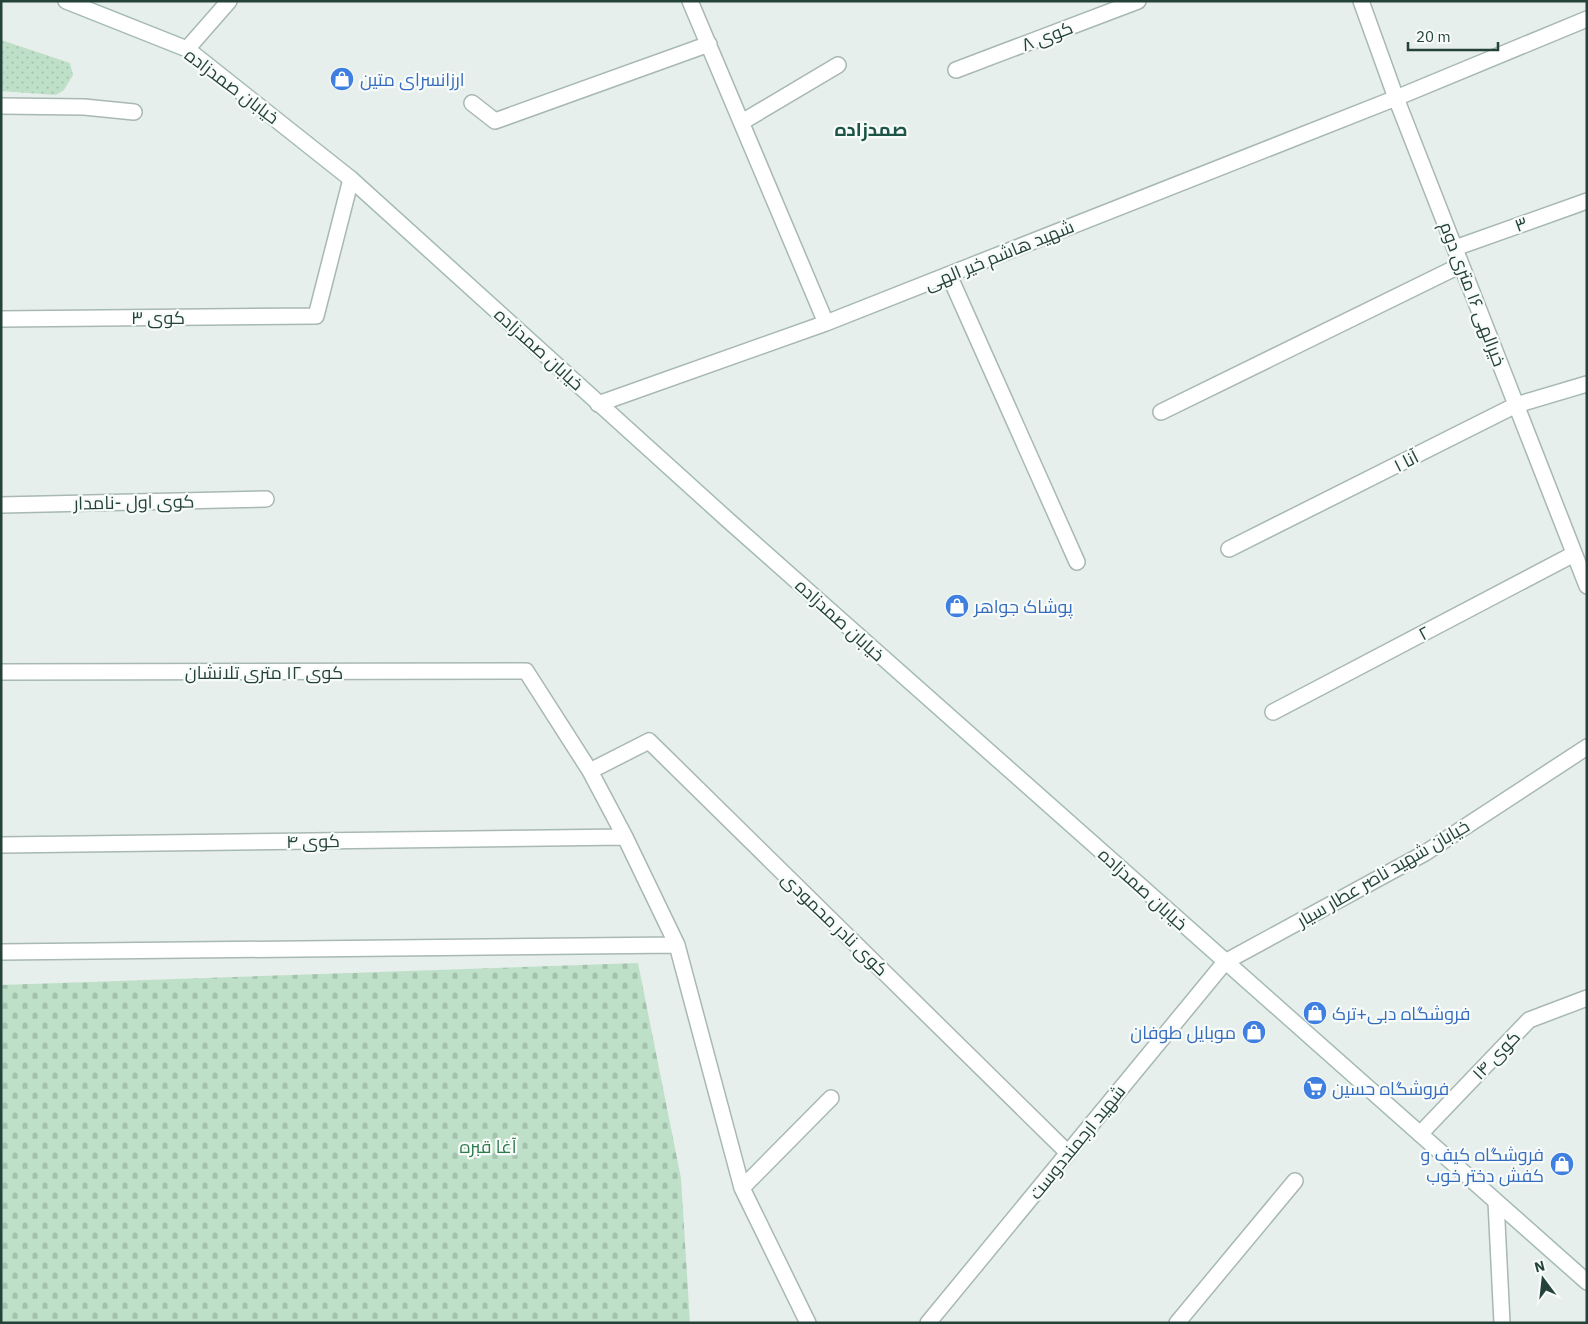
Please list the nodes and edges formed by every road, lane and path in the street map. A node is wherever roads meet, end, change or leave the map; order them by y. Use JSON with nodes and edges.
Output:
{"nodes":[{"id":1,"x":66,"y":1,"type":"edge"},
{"id":2,"x":229,"y":1,"type":"edge"},
{"id":3,"x":690,"y":1,"type":"edge"},
{"id":4,"x":1138,"y":1,"type":"edge"},
{"id":5,"x":1361,"y":1,"type":"edge"},
{"id":6,"x":1587,"y":19,"type":"edge"},
{"id":7,"x":709,"y":44,"type":"junction"},
{"id":8,"x":187,"y":49,"type":"junction"},
{"id":9,"x":838,"y":65,"type":"dead end"},
{"id":10,"x":956,"y":70,"type":"dead end"},
{"id":11,"x":1396,"y":98,"type":"junction"},
{"id":12,"x":472,"y":102,"type":"dead end"},
{"id":13,"x":1,"y":106,"type":"edge"},
{"id":14,"x":134,"y":112,"type":"dead end"},
{"id":15,"x":742,"y":122,"type":"junction"},
{"id":16,"x":351,"y":178,"type":"junction"},
{"id":17,"x":1587,"y":200,"type":"edge"},
{"id":18,"x":1454,"y":248,"type":"junction"},
{"id":19,"x":1461,"y":265,"type":"junction"},
{"id":20,"x":949,"y":275,"type":"junction"},
{"id":21,"x":1,"y":319,"type":"edge"},
{"id":22,"x":826,"y":323,"type":"junction"},
{"id":23,"x":1587,"y":384,"type":"edge"},
{"id":24,"x":598,"y":404,"type":"junction"},
{"id":25,"x":1516,"y":406,"type":"junction"},
{"id":26,"x":1161,"y":412,"type":"dead end"},
{"id":27,"x":266,"y":499,"type":"dead end"},
{"id":28,"x":1,"y":504,"type":"edge"},
{"id":29,"x":1229,"y":549,"type":"dead end"},
{"id":30,"x":1574,"y":554,"type":"junction"},
{"id":31,"x":1077,"y":562,"type":"dead end"},
{"id":32,"x":1587,"y":586,"type":"edge"},
{"id":33,"x":1,"y":672,"type":"edge"},
{"id":34,"x":1273,"y":712,"type":"dead end"},
{"id":35,"x":1587,"y":747,"type":"edge"},
{"id":36,"x":590,"y":771,"type":"junction"},
{"id":37,"x":625,"y":837,"type":"junction"},
{"id":38,"x":1,"y":844,"type":"edge"},
{"id":39,"x":677,"y":944,"type":"junction"},
{"id":40,"x":1,"y":952,"type":"edge"},
{"id":41,"x":1225,"y":962,"type":"junction"},
{"id":42,"x":1587,"y":998,"type":"edge"},
{"id":43,"x":831,"y":1098,"type":"dead end"},
{"id":44,"x":1420,"y":1134,"type":"junction"},
{"id":45,"x":1068,"y":1152,"type":"junction"},
{"id":46,"x":1295,"y":1181,"type":"dead end"},
{"id":47,"x":742,"y":1188,"type":"junction"},
{"id":48,"x":1496,"y":1202,"type":"junction"},
{"id":49,"x":1587,"y":1282,"type":"edge"},
{"id":50,"x":808,"y":1323,"type":"edge"},
{"id":51,"x":928,"y":1323,"type":"edge"},
{"id":52,"x":1178,"y":1323,"type":"edge"},
{"id":53,"x":1502,"y":1323,"type":"edge"}],
"edges":[{"from":1,"to":8,"type":"street","name":"خیابان صمدزاده"},
{"from":2,"to":8,"type":"street"},
{"from":3,"to":7,"type":"street"},
{"from":4,"to":10,"type":"street","name":"کوی ۸"},
{"from":5,"to":11,"type":"street","name":"خیرالهی ۱۶ متری دوم"},
{"from":6,"to":11,"type":"street","name":"شهید هاشم خیر الهی"},
{"from":7,"to":12,"type":"street"},
{"from":7,"to":15,"type":"street"},
{"from":8,"to":16,"type":"street","name":"خیابان صمدزاده"},
{"from":9,"to":15,"type":"street"},
{"from":11,"to":18,"type":"street","name":"خیرالهی ۱۶ متری دوم"},
{"from":11,"to":20,"type":"street","name":"شهید هاشم خیر الهی"},
{"from":13,"to":14,"type":"street"},
{"from":15,"to":22,"type":"street"},
{"from":16,"to":21,"type":"street","name":"کوی ۳"},
{"from":16,"to":24,"type":"street","name":"خیابان صمدزاده"},
{"from":17,"to":18,"type":"street","name":"۳"},
{"from":18,"to":19,"type":"street","name":"خیرالهی ۱۶ متری دوم"},
{"from":19,"to":25,"type":"street","name":"خیرالهی ۱۶ متری دوم"},
{"from":19,"to":26,"type":"street"},
{"from":20,"to":22,"type":"street","name":"شهید هاشم خیر الهی"},
{"from":20,"to":31,"type":"street"},
{"from":22,"to":24,"type":"street","name":"شهید هاشم خیر الهی"},
{"from":23,"to":25,"type":"street","name":"آنا ۱"},
{"from":24,"to":41,"type":"street","name":"خیابان صمدزاده"},
{"from":25,"to":29,"type":"street","name":"آنا ۱"},
{"from":25,"to":30,"type":"street","name":"خیرالهی ۱۶ متری دوم"},
{"from":27,"to":28,"type":"street","name":"کوی اول -نامدار"},
{"from":30,"to":32,"type":"street","name":"خیرالهی ۱۶ متری دوم"},
{"from":30,"to":34,"type":"street","name":"۲"},
{"from":33,"to":36,"type":"street","name":"کوی ۱۲ متری تلانشان"},
{"from":35,"to":41,"type":"street","name":"خیابان شهید ناصر عطار سیار"},
{"from":36,"to":37,"type":"street"},
{"from":36,"to":45,"type":"street","name":"کوی نادر محمودی"},
{"from":37,"to":38,"type":"street","name":"کوی ۴"},
{"from":37,"to":39,"type":"street"},
{"from":39,"to":40,"type":"street"},
{"from":39,"to":47,"type":"street"},
{"from":41,"to":44,"type":"street","name":"خیابان صمدزاده"},
{"from":41,"to":45,"type":"street","name":"شهید ارجمنددوست"},
{"from":42,"to":44,"type":"street","name":"کوی ۱۴"},
{"from":43,"to":47,"type":"street"},
{"from":44,"to":48,"type":"street","name":"خیابان صمدزاده"},
{"from":45,"to":51,"type":"street","name":"شهید ارجمنددوست"},
{"from":46,"to":52,"type":"street"},
{"from":47,"to":50,"type":"street"},
{"from":48,"to":49,"type":"street","name":"خیابان صمدزاده"},
{"from":48,"to":53,"type":"street"}]}
